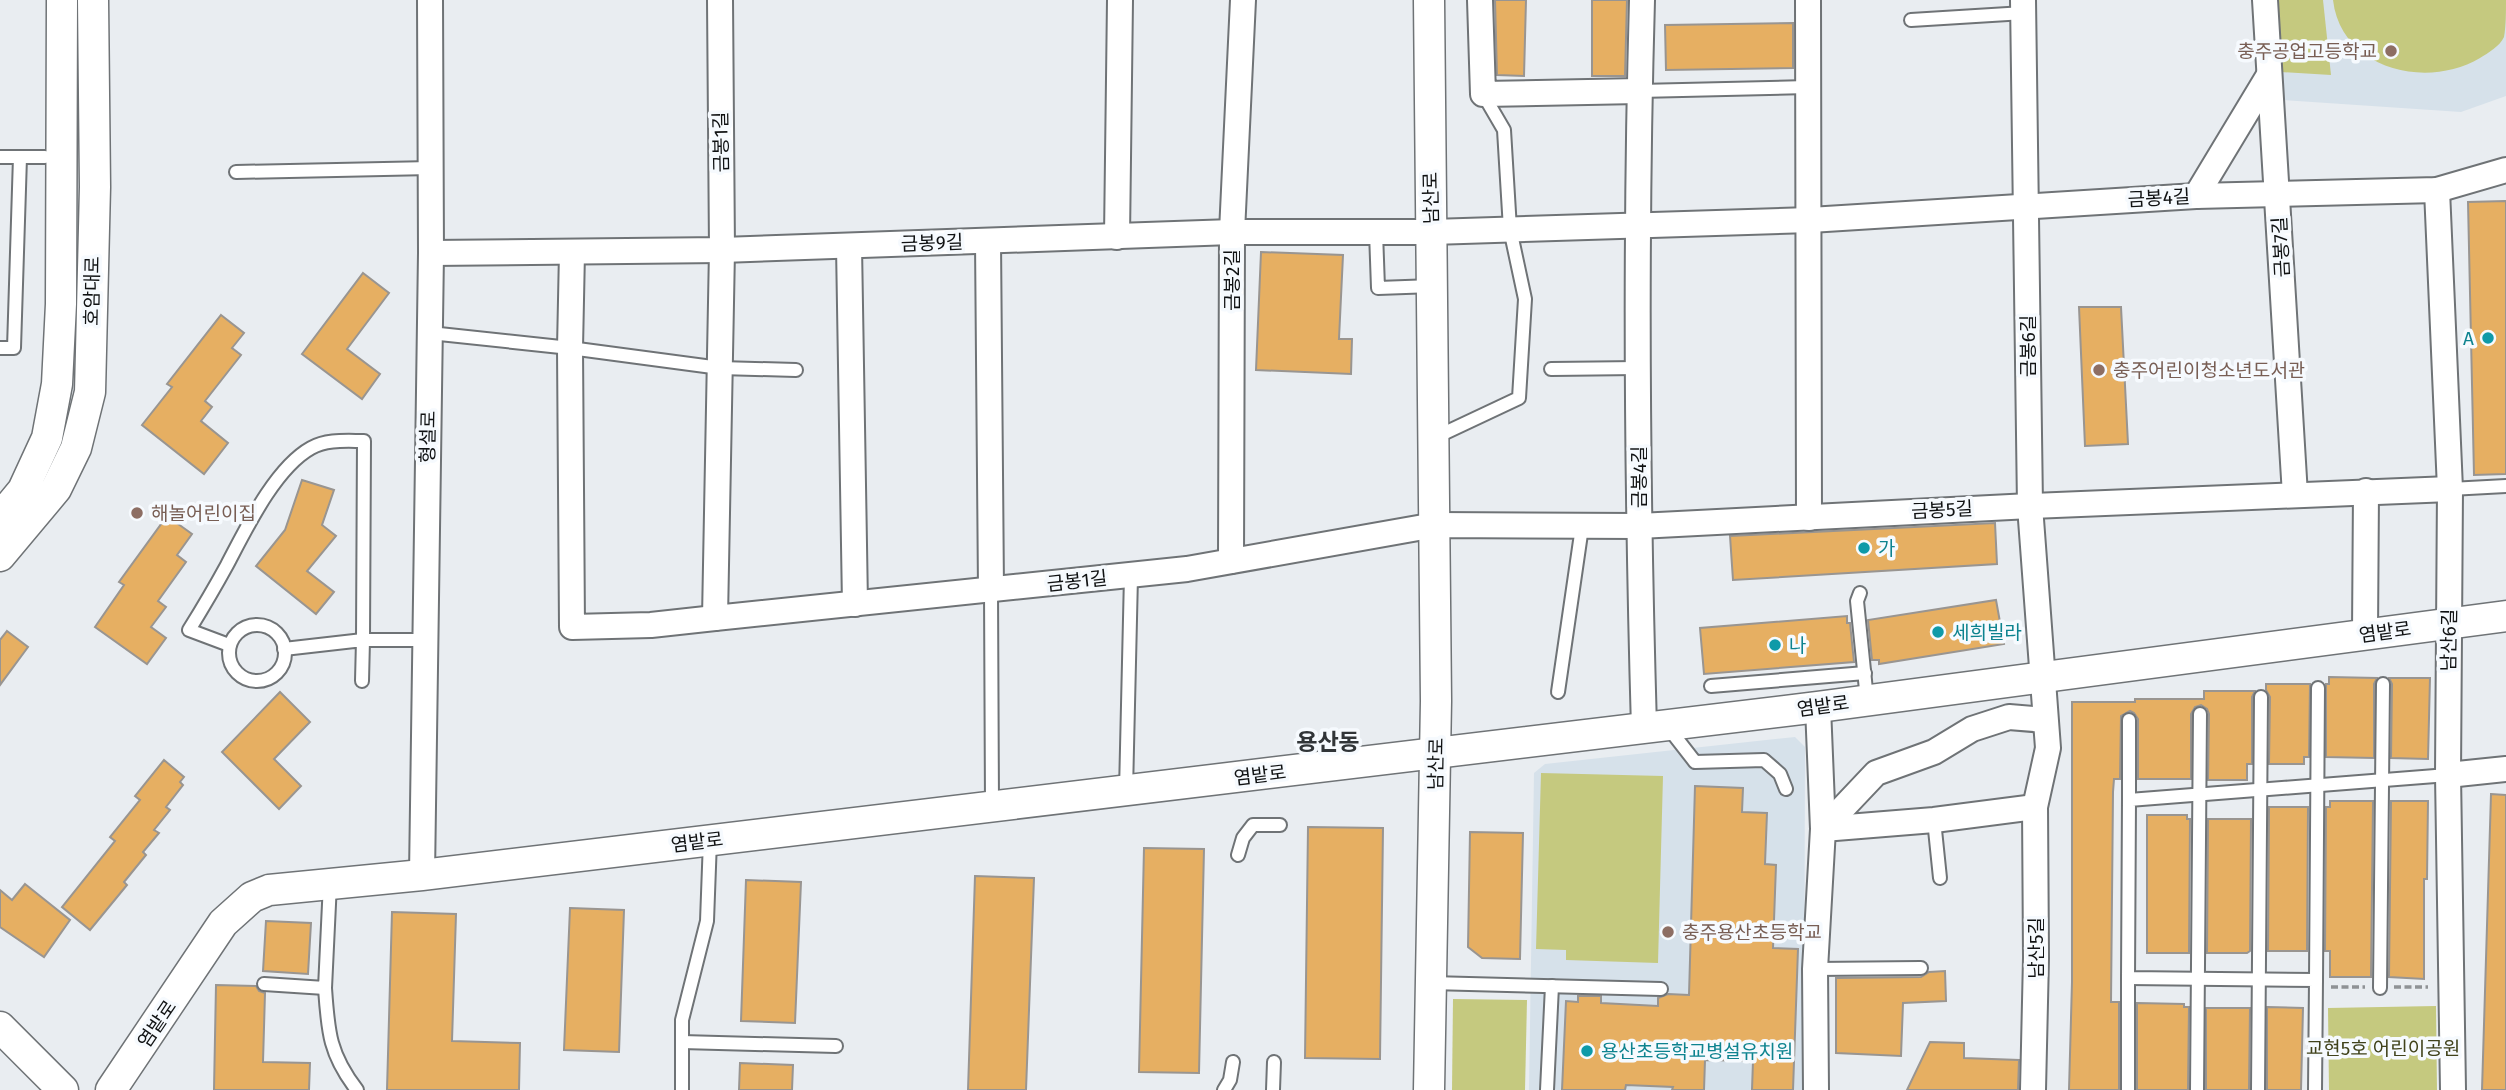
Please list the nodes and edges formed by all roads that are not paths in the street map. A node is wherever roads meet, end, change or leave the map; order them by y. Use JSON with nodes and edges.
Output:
{"nodes":[{"id":1,"x":62,"y":0,"type":"edge"},
{"id":2,"x":93,"y":0,"type":"edge"},
{"id":3,"x":430,"y":0,"type":"edge"},
{"id":4,"x":720,"y":0,"type":"edge"},
{"id":5,"x":1120,"y":0,"type":"edge"},
{"id":6,"x":1243,"y":0,"type":"edge"},
{"id":7,"x":1429,"y":0,"type":"edge"},
{"id":8,"x":1480,"y":0,"type":"edge"},
{"id":9,"x":1642,"y":0,"type":"edge"},
{"id":10,"x":1808,"y":0,"type":"edge"},
{"id":11,"x":2265,"y":0,"type":"edge"},
{"id":12,"x":2024,"y":7,"type":"edge"},
{"id":13,"x":1911,"y":20,"type":"dead end"},
{"id":14,"x":2269,"y":75,"type":"junction"},
{"id":15,"x":1808,"y":87,"type":"junction"},
{"id":16,"x":1639,"y":91,"type":"junction"},
{"id":17,"x":1483,"y":94,"type":"junction"},
{"id":18,"x":0,"y":157,"type":"edge"},
{"id":19,"x":20,"y":157,"type":"junction"},
{"id":20,"x":56,"y":157,"type":"junction"},
{"id":21,"x":430,"y":168,"type":"junction"},
{"id":22,"x":2506,"y":170,"type":"edge"},
{"id":23,"x":236,"y":172,"type":"dead end"},
{"id":24,"x":2437,"y":190,"type":"junction"},
{"id":25,"x":2278,"y":195,"type":"junction"},
{"id":26,"x":2196,"y":196,"type":"junction"},
{"id":27,"x":2027,"y":206,"type":"junction"},
{"id":28,"x":1810,"y":220,"type":"junction"},
{"id":29,"x":1637,"y":225,"type":"junction"},
{"id":30,"x":1510,"y":229,"type":"junction"},
{"id":31,"x":1232,"y":232,"type":"junction"},
{"id":32,"x":1376,"y":232,"type":"junction"},
{"id":33,"x":1432,"y":232,"type":"junction"},
{"id":34,"x":1117,"y":237,"type":"junction"},
{"id":35,"x":988,"y":241,"type":"junction"},
{"id":36,"x":849,"y":246,"type":"junction"},
{"id":37,"x":722,"y":250,"type":"junction"},
{"id":38,"x":572,"y":252,"type":"junction"},
{"id":39,"x":431,"y":253,"type":"junction"},
{"id":40,"x":1433,"y":286,"type":"junction"},
{"id":41,"x":430,"y":333,"type":"junction"},
{"id":42,"x":0,"y":348,"type":"edge"},
{"id":43,"x":570,"y":348,"type":"junction"},
{"id":44,"x":720,"y":368,"type":"junction"},
{"id":45,"x":1638,"y":368,"type":"junction"},
{"id":46,"x":1551,"y":369,"type":"dead end"},
{"id":47,"x":796,"y":370,"type":"dead end"},
{"id":48,"x":1433,"y":438,"type":"junction"},
{"id":49,"x":2506,"y":486,"type":"edge"},
{"id":50,"x":2450,"y":489,"type":"junction"},
{"id":51,"x":2366,"y":491,"type":"junction"},
{"id":52,"x":2295,"y":495,"type":"junction"},
{"id":53,"x":2030,"y":506,"type":"junction"},
{"id":54,"x":0,"y":518,"type":"edge"},
{"id":55,"x":1809,"y":518,"type":"junction"},
{"id":56,"x":1435,"y":525,"type":"junction"},
{"id":57,"x":1639,"y":526,"type":"junction"},
{"id":58,"x":1582,"y":527,"type":"junction"},
{"id":59,"x":0,"y":556,"type":"edge"},
{"id":60,"x":1231,"y":561,"type":"junction"},
{"id":61,"x":1131,"y":576,"type":"junction"},
{"id":62,"x":991,"y":590,"type":"junction"},
{"id":63,"x":1860,"y":593,"type":"dead end"},
{"id":64,"x":855,"y":604,"type":"junction"},
{"id":65,"x":2506,"y":616,"type":"edge"},
{"id":66,"x":715,"y":618,"type":"junction"},
{"id":67,"x":2449,"y":623,"type":"junction"},
{"id":68,"x":2365,"y":634,"type":"junction"},
{"id":69,"x":363,"y":640,"type":"junction"},
{"id":70,"x":425,"y":640,"type":"junction"},
{"id":71,"x":229,"y":645,"type":"junction"},
{"id":72,"x":285,"y":649,"type":"junction"},
{"id":73,"x":2043,"y":677,"type":"junction"},
{"id":74,"x":362,"y":681,"type":"dead end"},
{"id":75,"x":2383,"y":684,"type":"dead end"},
{"id":76,"x":1711,"y":685,"type":"dead end"},
{"id":77,"x":1866,"y":687,"type":"junction"},
{"id":78,"x":2318,"y":688,"type":"dead end"},
{"id":79,"x":1558,"y":692,"type":"dead end"},
{"id":80,"x":2261,"y":697,"type":"dead end"},
{"id":81,"x":1818,"y":708,"type":"junction"},
{"id":82,"x":2200,"y":714,"type":"dead end"},
{"id":83,"x":2045,"y":720,"type":"junction"},
{"id":84,"x":2129,"y":720,"type":"dead end"},
{"id":85,"x":1655,"y":727,"type":"junction"},
{"id":86,"x":1436,"y":754,"type":"junction"},
{"id":87,"x":2506,"y":769,"type":"edge"},
{"id":88,"x":2448,"y":775,"type":"junction"},
{"id":89,"x":2382,"y":780,"type":"junction"},
{"id":90,"x":2316,"y":786,"type":"junction"},
{"id":91,"x":1786,"y":789,"type":"dead end"},
{"id":92,"x":2260,"y":790,"type":"junction"},
{"id":93,"x":1126,"y":791,"type":"junction"},
{"id":94,"x":2199,"y":794,"type":"junction"},
{"id":95,"x":2129,"y":800,"type":"junction"},
{"id":96,"x":992,"y":807,"type":"junction"},
{"id":97,"x":2035,"y":807,"type":"junction"},
{"id":98,"x":1934,"y":820,"type":"junction"},
{"id":99,"x":1280,"y":825,"type":"dead end"},
{"id":100,"x":1823,"y":829,"type":"junction"},
{"id":101,"x":710,"y":840,"type":"junction"},
{"id":102,"x":1238,"y":855,"type":"dead end"},
{"id":103,"x":422,"y":874,"type":"junction"},
{"id":104,"x":1940,"y":878,"type":"dead end"},
{"id":105,"x":330,"y":883,"type":"junction"},
{"id":106,"x":1921,"y":968,"type":"dead end"},
{"id":107,"x":1815,"y":970,"type":"junction"},
{"id":108,"x":2128,"y":978,"type":"junction"},
{"id":109,"x":2199,"y":978,"type":"junction"},
{"id":110,"x":2260,"y":979,"type":"junction"},
{"id":111,"x":2316,"y":980,"type":"junction"},
{"id":112,"x":1431,"y":983,"type":"junction"},
{"id":113,"x":264,"y":984,"type":"dead end"},
{"id":114,"x":1552,"y":986,"type":"junction"},
{"id":115,"x":325,"y":988,"type":"junction"},
{"id":116,"x":2380,"y":988,"type":"dead end"},
{"id":117,"x":1661,"y":989,"type":"dead end"},
{"id":118,"x":0,"y":1027,"type":"edge"},
{"id":119,"x":682,"y":1042,"type":"junction"},
{"id":120,"x":836,"y":1046,"type":"dead end"},
{"id":121,"x":1233,"y":1062,"type":"dead end"},
{"id":122,"x":1274,"y":1062,"type":"dead end"},
{"id":123,"x":63,"y":1090,"type":"edge"},
{"id":124,"x":111,"y":1090,"type":"edge"},
{"id":125,"x":358,"y":1090,"type":"edge"},
{"id":126,"x":682,"y":1090,"type":"edge"},
{"id":127,"x":1224,"y":1090,"type":"edge"},
{"id":128,"x":1273,"y":1090,"type":"edge"},
{"id":129,"x":1429,"y":1090,"type":"edge"},
{"id":130,"x":1547,"y":1090,"type":"edge"},
{"id":131,"x":1815,"y":1090,"type":"edge"},
{"id":132,"x":2033,"y":1090,"type":"edge"},
{"id":133,"x":2128,"y":1090,"type":"edge"},
{"id":134,"x":2197,"y":1090,"type":"edge"},
{"id":135,"x":2258,"y":1090,"type":"edge"},
{"id":136,"x":2315,"y":1090,"type":"edge"},
{"id":137,"x":2453,"y":1090,"type":"edge"}],
"edges":[{"from":1,"to":20,"type":"street","name":"호암대로"},
{"from":2,"to":59,"type":"street","name":"호암대로"},
{"from":3,"to":21,"type":"street","name":"형설로"},
{"from":4,"to":37,"type":"street","name":"금봉1길"},
{"from":5,"to":34,"type":"street"},
{"from":6,"to":31,"type":"street","name":"금봉2길"},
{"from":7,"to":33,"type":"street","name":"남산로"},
{"from":8,"to":17,"type":"street"},
{"from":9,"to":16,"type":"street","name":"금봉4길"},
{"from":10,"to":15,"type":"street"},
{"from":11,"to":14,"type":"street","name":"금봉7길"},
{"from":12,"to":13,"type":"lane","name":"금봉6길"},
{"from":12,"to":27,"type":"street","name":"금봉6길"},
{"from":14,"to":25,"type":"street","name":"금봉7길"},
{"from":14,"to":26,"type":"street"},
{"from":15,"to":16,"type":"lane"},
{"from":15,"to":28,"type":"street"},
{"from":16,"to":17,"type":"street"},
{"from":16,"to":29,"type":"street","name":"금봉4길"},
{"from":17,"to":30,"type":"lane"},
{"from":18,"to":19,"type":"lane"},
{"from":19,"to":20,"type":"lane"},
{"from":19,"to":42,"type":"lane"},
{"from":20,"to":54,"type":"street","name":"호암대로"},
{"from":21,"to":23,"type":"lane"},
{"from":21,"to":39,"type":"street","name":"형설로"},
{"from":22,"to":24,"type":"street","name":"금봉4길"},
{"from":24,"to":25,"type":"street","name":"금봉4길"},
{"from":24,"to":50,"type":"street","name":"남산6길"},
{"from":25,"to":26,"type":"street","name":"금봉4길"},
{"from":25,"to":52,"type":"street","name":"금봉7길"},
{"from":26,"to":27,"type":"street","name":"금봉4길"},
{"from":27,"to":28,"type":"street","name":"금봉4길"},
{"from":27,"to":53,"type":"street","name":"금봉6길"},
{"from":28,"to":29,"type":"street","name":"금봉4길"},
{"from":28,"to":55,"type":"street"},
{"from":29,"to":30,"type":"street","name":"금봉4길"},
{"from":29,"to":45,"type":"street","name":"금봉4길"},
{"from":30,"to":33,"type":"street","name":"금봉4길"},
{"from":30,"to":48,"type":"lane"},
{"from":31,"to":32,"type":"street","name":"금봉9길"},
{"from":31,"to":34,"type":"street","name":"금봉9길"},
{"from":31,"to":60,"type":"street","name":"금봉2길"},
{"from":32,"to":33,"type":"street","name":"금봉9길"},
{"from":32,"to":40,"type":"lane"},
{"from":33,"to":40,"type":"street","name":"남산로"},
{"from":34,"to":35,"type":"street","name":"금봉9길"},
{"from":35,"to":36,"type":"street","name":"금봉9길"},
{"from":35,"to":62,"type":"street"},
{"from":36,"to":37,"type":"street","name":"금봉9길"},
{"from":36,"to":64,"type":"street"},
{"from":37,"to":38,"type":"street","name":"금봉9길"},
{"from":37,"to":44,"type":"street","name":"금봉1길"},
{"from":38,"to":39,"type":"street","name":"금봉9길"},
{"from":38,"to":43,"type":"street","name":"금봉1길"},
{"from":39,"to":41,"type":"street","name":"형설로"},
{"from":40,"to":48,"type":"street","name":"남산로"},
{"from":41,"to":43,"type":"lane"},
{"from":41,"to":70,"type":"street","name":"형설로"},
{"from":43,"to":44,"type":"lane"},
{"from":43,"to":66,"type":"street","name":"금봉1길"},
{"from":44,"to":47,"type":"lane"},
{"from":44,"to":66,"type":"street","name":"금봉1길"},
{"from":45,"to":46,"type":"lane"},
{"from":45,"to":57,"type":"street","name":"금봉4길"},
{"from":48,"to":56,"type":"street","name":"남산로"},
{"from":49,"to":50,"type":"lane"},
{"from":50,"to":51,"type":"street","name":"금봉5길"},
{"from":50,"to":67,"type":"street","name":"남산6길"},
{"from":51,"to":52,"type":"street","name":"금봉5길"},
{"from":51,"to":68,"type":"street"},
{"from":52,"to":53,"type":"street","name":"금봉5길"},
{"from":53,"to":55,"type":"street","name":"금봉5길"},
{"from":53,"to":73,"type":"street","name":"금봉6길"},
{"from":55,"to":57,"type":"street","name":"금봉5길"},
{"from":56,"to":58,"type":"street","name":"금봉5길"},
{"from":56,"to":60,"type":"street","name":"금봉1길"},
{"from":56,"to":86,"type":"street","name":"남산로"},
{"from":57,"to":58,"type":"street","name":"금봉5길"},
{"from":57,"to":85,"type":"street","name":"금봉4길"},
{"from":58,"to":79,"type":"lane"},
{"from":60,"to":61,"type":"street","name":"금봉1길"},
{"from":61,"to":62,"type":"street","name":"금봉1길"},
{"from":61,"to":93,"type":"lane"},
{"from":62,"to":64,"type":"street","name":"금봉1길"},
{"from":62,"to":96,"type":"lane"},
{"from":63,"to":77,"type":"lane"},
{"from":64,"to":66,"type":"street","name":"금봉1길"},
{"from":65,"to":67,"type":"street","name":"염밭로"},
{"from":67,"to":68,"type":"street","name":"염밭로"},
{"from":67,"to":88,"type":"street","name":"남산6길"},
{"from":68,"to":73,"type":"street","name":"염밭로"},
{"from":69,"to":70,"type":"lane"},
{"from":69,"to":71,"type":"lane"},
{"from":69,"to":72,"type":"lane"},
{"from":69,"to":74,"type":"lane"},
{"from":70,"to":103,"type":"street","name":"형설로"},
{"from":71,"to":72,"type":"lane"},
{"from":71,"to":72,"type":"lane"},
{"from":73,"to":77,"type":"street","name":"염밭로"},
{"from":73,"to":83,"type":"street","name":"남산5길"},
{"from":75,"to":89,"type":"lane"},
{"from":76,"to":77,"type":"lane"},
{"from":77,"to":81,"type":"street","name":"염밭로"},
{"from":78,"to":90,"type":"lane"},
{"from":80,"to":92,"type":"lane"},
{"from":81,"to":85,"type":"street","name":"염밭로"},
{"from":81,"to":100,"type":"street"},
{"from":82,"to":94,"type":"lane"},
{"from":83,"to":97,"type":"street","name":"남산5길"},
{"from":83,"to":100,"type":"street"},
{"from":84,"to":95,"type":"lane"},
{"from":85,"to":86,"type":"street","name":"염밭로"},
{"from":85,"to":91,"type":"lane"},
{"from":86,"to":93,"type":"street","name":"염밭로"},
{"from":86,"to":112,"type":"street","name":"남산로"},
{"from":87,"to":88,"type":"street"},
{"from":88,"to":89,"type":"lane"},
{"from":88,"to":137,"type":"street","name":"남산6길"},
{"from":89,"to":90,"type":"lane"},
{"from":89,"to":116,"type":"lane"},
{"from":90,"to":92,"type":"lane"},
{"from":90,"to":111,"type":"lane"},
{"from":92,"to":94,"type":"lane"},
{"from":92,"to":110,"type":"lane"},
{"from":93,"to":96,"type":"street","name":"염밭로"},
{"from":94,"to":95,"type":"lane"},
{"from":94,"to":109,"type":"lane"},
{"from":95,"to":108,"type":"lane"},
{"from":96,"to":101,"type":"street","name":"염밭로"},
{"from":97,"to":98,"type":"street"},
{"from":97,"to":132,"type":"street","name":"남산5길"},
{"from":98,"to":100,"type":"street"},
{"from":98,"to":104,"type":"lane"},
{"from":99,"to":102,"type":"lane"},
{"from":100,"to":107,"type":"street"},
{"from":101,"to":103,"type":"street","name":"염밭로"},
{"from":101,"to":119,"type":"lane"},
{"from":103,"to":105,"type":"street","name":"염밭로"},
{"from":105,"to":115,"type":"lane"},
{"from":105,"to":124,"type":"street","name":"염밭로"},
{"from":106,"to":107,"type":"lane"},
{"from":107,"to":131,"type":"street"},
{"from":108,"to":109,"type":"lane"},
{"from":108,"to":133,"type":"lane"},
{"from":109,"to":110,"type":"lane"},
{"from":109,"to":134,"type":"lane"},
{"from":110,"to":111,"type":"lane"},
{"from":110,"to":135,"type":"lane"},
{"from":111,"to":136,"type":"lane"},
{"from":112,"to":114,"type":"lane"},
{"from":112,"to":129,"type":"street","name":"남산로"},
{"from":113,"to":115,"type":"lane"},
{"from":114,"to":117,"type":"lane"},
{"from":114,"to":130,"type":"lane"},
{"from":115,"to":125,"type":"lane"},
{"from":118,"to":123,"type":"street"},
{"from":119,"to":120,"type":"lane"},
{"from":119,"to":126,"type":"lane"},
{"from":121,"to":127,"type":"lane"},
{"from":122,"to":128,"type":"lane"}]}
